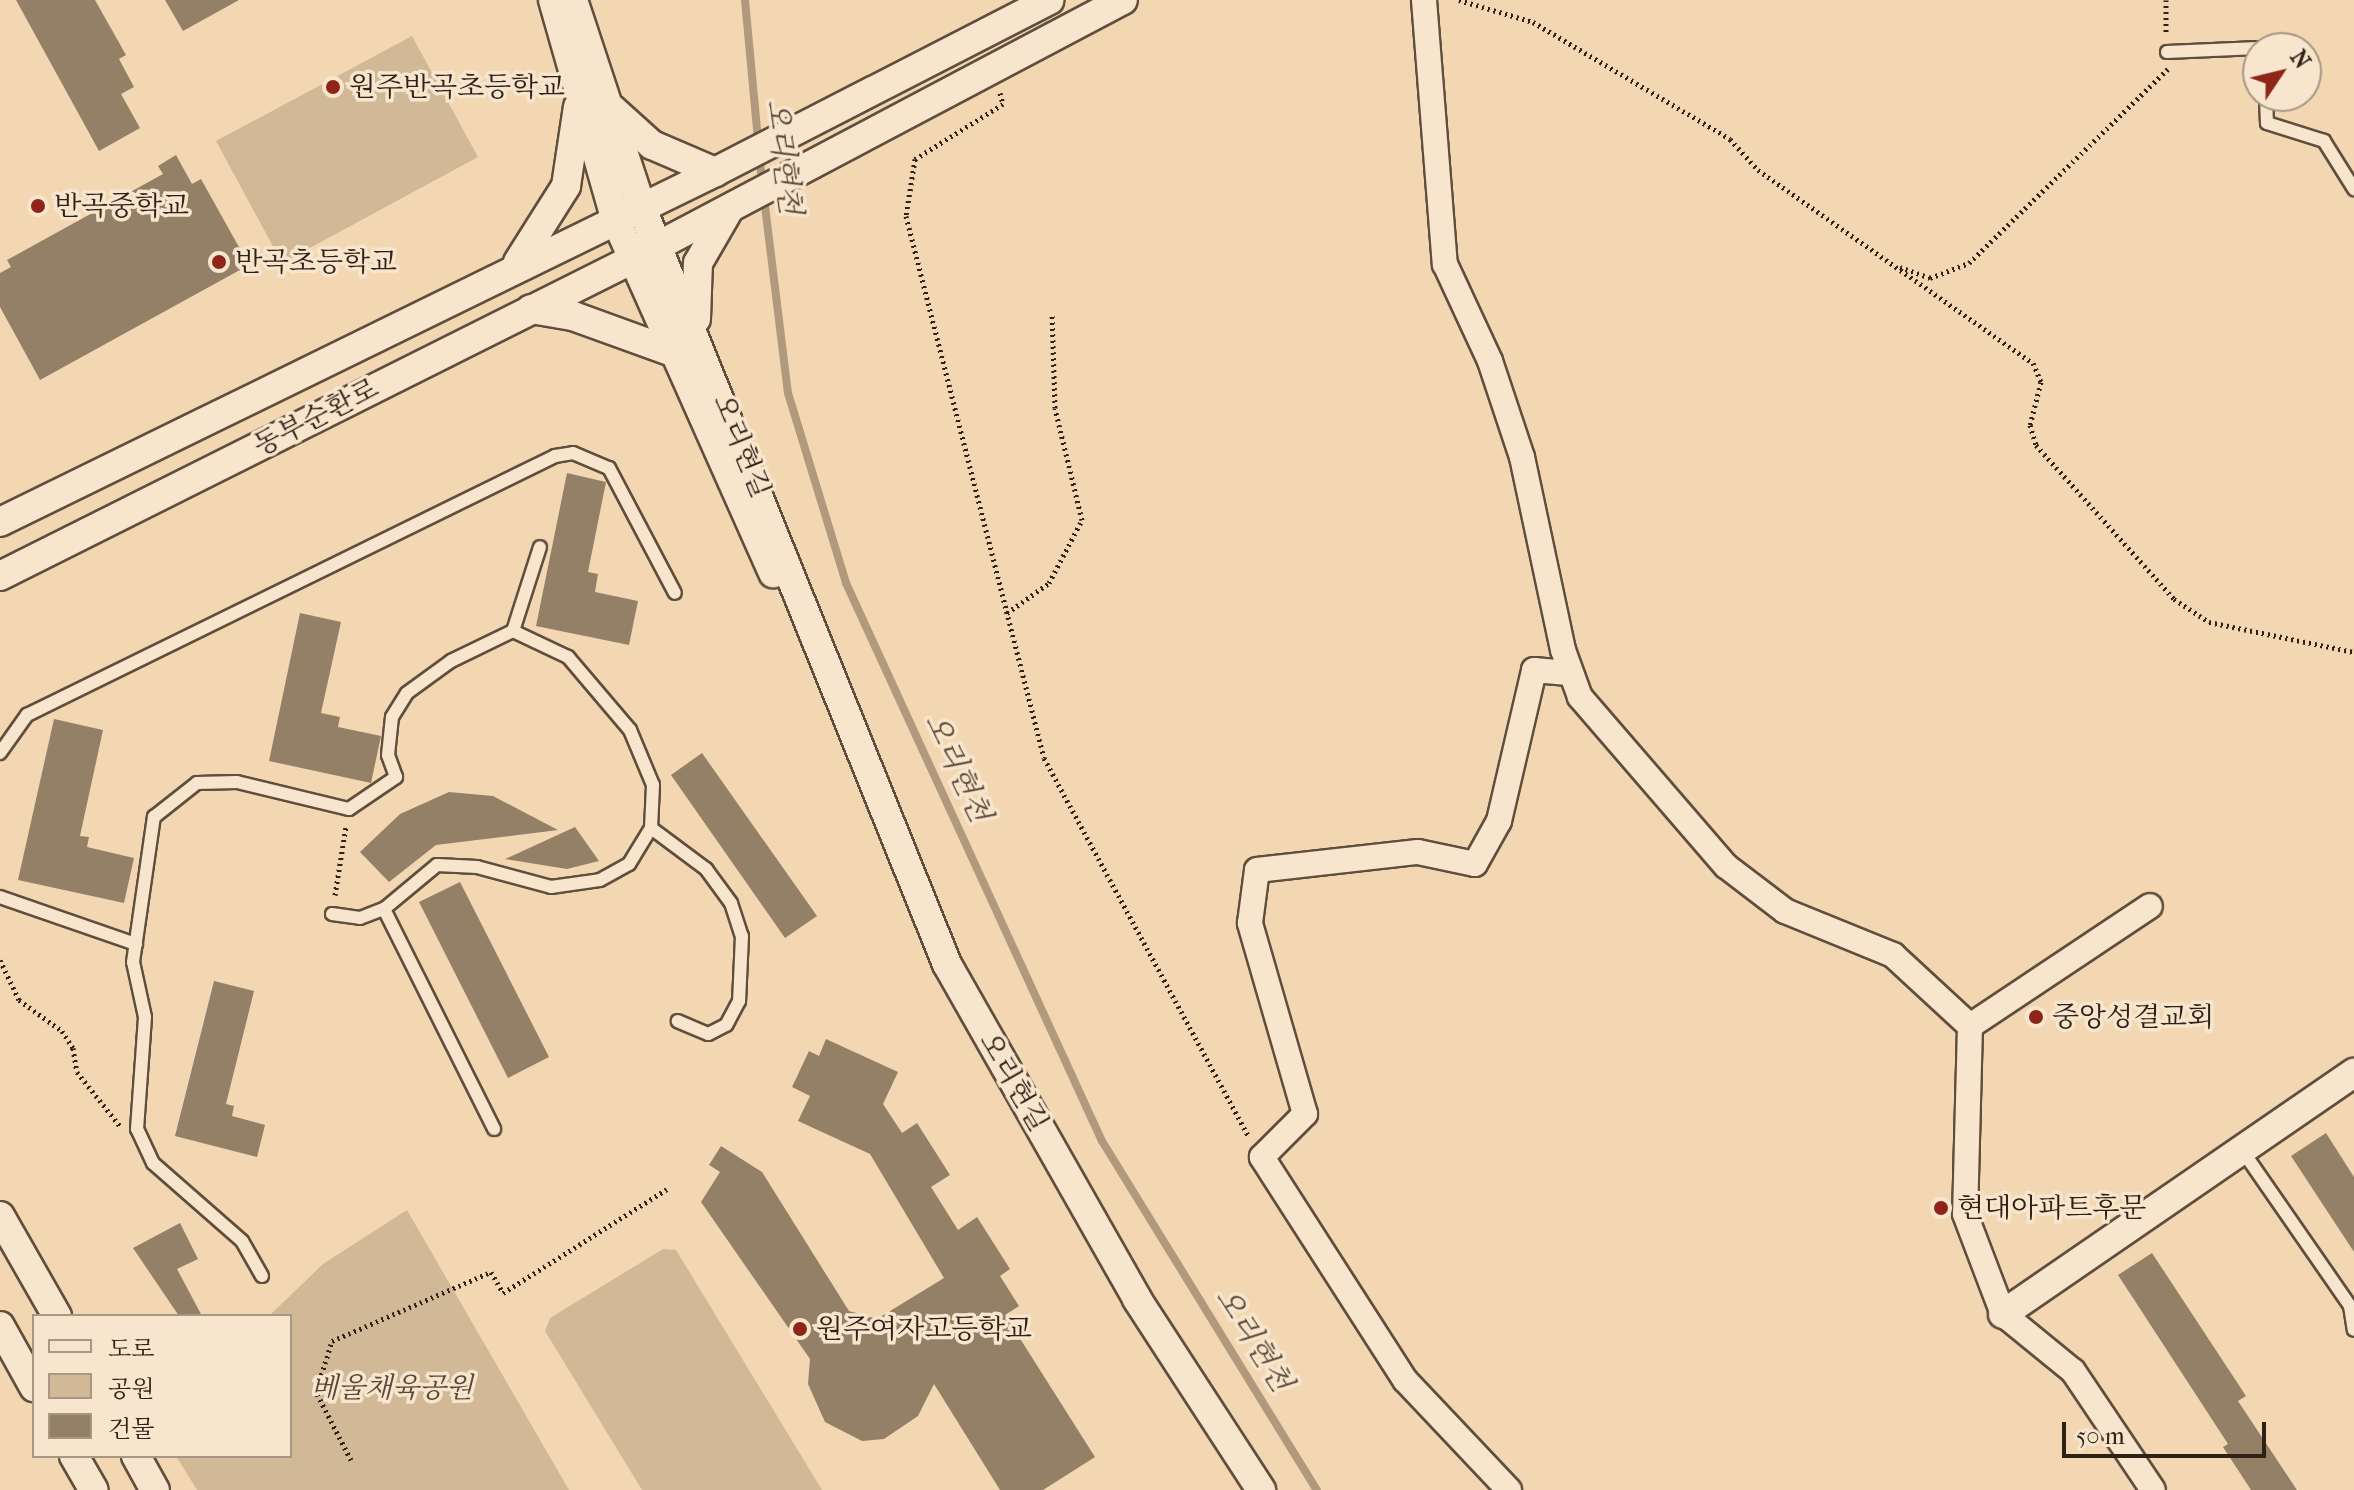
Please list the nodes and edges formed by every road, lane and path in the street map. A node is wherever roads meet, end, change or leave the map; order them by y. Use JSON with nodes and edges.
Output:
{"nodes":[{"id":1,"x":553,"y":0,"type":"edge"},
{"id":2,"x":573,"y":0,"type":"edge"},
{"id":3,"x":1049,"y":0,"type":"edge"},
{"id":4,"x":1123,"y":0,"type":"edge"},
{"id":5,"x":1424,"y":0,"type":"edge"},
{"id":6,"x":1459,"y":0,"type":"edge"},
{"id":7,"x":2242,"y":49,"type":"edge"},
{"id":8,"x":2167,"y":52,"type":"dead end"},
{"id":9,"x":987,"y":74,"type":"junction"},
{"id":10,"x":2168,"y":75,"type":"dead end"},
{"id":11,"x":591,"y":98,"type":"junction"},
{"id":12,"x":2267,"y":112,"type":"edge"},
{"id":13,"x":715,"y":172,"type":"junction"},
{"id":14,"x":2354,"y":189,"type":"edge"},
{"id":15,"x":641,"y":206,"type":"junction"},
{"id":16,"x":732,"y":207,"type":"junction"},
{"id":17,"x":615,"y":218,"type":"junction"},
{"id":18,"x":659,"y":246,"type":"junction"},
{"id":19,"x":633,"y":259,"type":"junction"},
{"id":20,"x":1890,"y":263,"type":"junction"},
{"id":21,"x":512,"y":270,"type":"junction"},
{"id":22,"x":531,"y":309,"type":"junction"},
{"id":23,"x":1052,"y":314,"type":"dead end"},
{"id":24,"x":696,"y":331,"type":"junction"},
{"id":25,"x":675,"y":353,"type":"junction"},
{"id":26,"x":0,"y":522,"type":"edge"},
{"id":27,"x":540,"y":547,"type":"dead end"},
{"id":28,"x":0,"y":576,"type":"edge"},
{"id":29,"x":675,"y":593,"type":"dead end"},
{"id":30,"x":1007,"y":613,"type":"junction"},
{"id":31,"x":513,"y":631,"type":"junction"},
{"id":32,"x":816,"y":650,"type":"junction"},
{"id":33,"x":2354,"y":652,"type":"edge"},
{"id":34,"x":1571,"y":673,"type":"junction"},
{"id":35,"x":0,"y":753,"type":"edge"},
{"id":36,"x":349,"y":809,"type":"junction"},
{"id":37,"x":651,"y":828,"type":"junction"},
{"id":38,"x":0,"y":897,"type":"edge"},
{"id":39,"x":2150,"y":906,"type":"dead end"},
{"id":40,"x":384,"y":909,"type":"junction"},
{"id":41,"x":332,"y":914,"type":"joint"},
{"id":42,"x":136,"y":944,"type":"junction"},
{"id":43,"x":0,"y":960,"type":"edge"},
{"id":44,"x":678,"y":1021,"type":"dead end"},
{"id":45,"x":1970,"y":1026,"type":"junction"},
{"id":46,"x":2354,"y":1073,"type":"edge"},
{"id":47,"x":137,"y":1129,"type":"junction"},
{"id":48,"x":494,"y":1129,"type":"dead end"},
{"id":49,"x":2242,"y":1150,"type":"junction"},
{"id":50,"x":1262,"y":1157,"type":"junction"},
{"id":51,"x":667,"y":1189,"type":"dead end"},
{"id":52,"x":0,"y":1216,"type":"edge"},
{"id":53,"x":262,"y":1276,"type":"dead end"},
{"id":54,"x":56,"y":1314,"type":"edge"},
{"id":55,"x":2003,"y":1314,"type":"junction"},
{"id":56,"x":0,"y":1326,"type":"edge"},
{"id":57,"x":2354,"y":1330,"type":"edge"},
{"id":58,"x":32,"y":1383,"type":"edge"},
{"id":59,"x":75,"y":1458,"type":"edge"},
{"id":60,"x":137,"y":1458,"type":"edge"},
{"id":61,"x":351,"y":1460,"type":"dead end"},
{"id":62,"x":1251,"y":1487,"type":"edge"},
{"id":63,"x":94,"y":1490,"type":"edge"},
{"id":64,"x":155,"y":1490,"type":"edge"},
{"id":65,"x":1509,"y":1490,"type":"edge"},
{"id":66,"x":2153,"y":1490,"type":"edge"}],
"edges":[{"from":1,"to":11,"type":"street"},
{"from":2,"to":11,"type":"street"},
{"from":3,"to":13,"type":"street"},
{"from":4,"to":9,"type":"street"},
{"from":5,"to":34,"type":"street"},
{"from":6,"to":20,"type":"path"},
{"from":7,"to":8,"type":"lane"},
{"from":9,"to":16,"type":"street"},
{"from":9,"to":30,"type":"path"},
{"from":10,"to":20,"type":"path"},
{"from":11,"to":13,"type":"street"},
{"from":11,"to":15,"type":"street"},
{"from":11,"to":17,"type":"street"},
{"from":11,"to":21,"type":"street"},
{"from":12,"to":14,"type":"lane"},
{"from":13,"to":15,"type":"street"},
{"from":15,"to":17,"type":"street","name":"동부순환로"},
{"from":15,"to":18,"type":"street","name":"오리현길"},
{"from":16,"to":18,"type":"street"},
{"from":16,"to":24,"type":"street"},
{"from":17,"to":19,"type":"street","name":"오리현길"},
{"from":17,"to":21,"type":"street","name":"동부순환로"},
{"from":18,"to":19,"type":"street","name":"동부순환로"},
{"from":18,"to":24,"type":"street","name":"오리현길"},
{"from":19,"to":22,"type":"street","name":"동부순환로"},
{"from":19,"to":25,"type":"street","name":"오리현길"},
{"from":20,"to":33,"type":"path"},
{"from":21,"to":26,"type":"street","name":"동부순환로"},
{"from":22,"to":25,"type":"street"},
{"from":22,"to":28,"type":"street","name":"동부순환로"},
{"from":23,"to":30,"type":"path"},
{"from":24,"to":32,"type":"street","name":"오리현길"},
{"from":25,"to":32,"type":"street","name":"오리현길"},
{"from":27,"to":31,"type":"lane"},
{"from":29,"to":35,"type":"lane"},
{"from":30,"to":50,"type":"path"},
{"from":31,"to":36,"type":"lane"},
{"from":31,"to":37,"type":"lane"},
{"from":32,"to":62,"type":"street","name":"오리현길"},
{"from":34,"to":45,"type":"street"},
{"from":34,"to":50,"type":"street"},
{"from":36,"to":41,"type":"path"},
{"from":36,"to":42,"type":"lane"},
{"from":37,"to":40,"type":"lane"},
{"from":37,"to":44,"type":"lane"},
{"from":38,"to":42,"type":"lane"},
{"from":39,"to":45,"type":"street"},
{"from":40,"to":41,"type":"lane"},
{"from":40,"to":48,"type":"lane"},
{"from":42,"to":47,"type":"lane"},
{"from":43,"to":47,"type":"path"},
{"from":45,"to":55,"type":"street"},
{"from":46,"to":49,"type":"street"},
{"from":47,"to":53,"type":"lane"},
{"from":49,"to":55,"type":"street"},
{"from":49,"to":57,"type":"lane"},
{"from":50,"to":65,"type":"street"},
{"from":51,"to":61,"type":"path"},
{"from":52,"to":54,"type":"street"},
{"from":55,"to":66,"type":"street"},
{"from":56,"to":58,"type":"street"},
{"from":59,"to":63,"type":"street"},
{"from":60,"to":64,"type":"street"}]}
